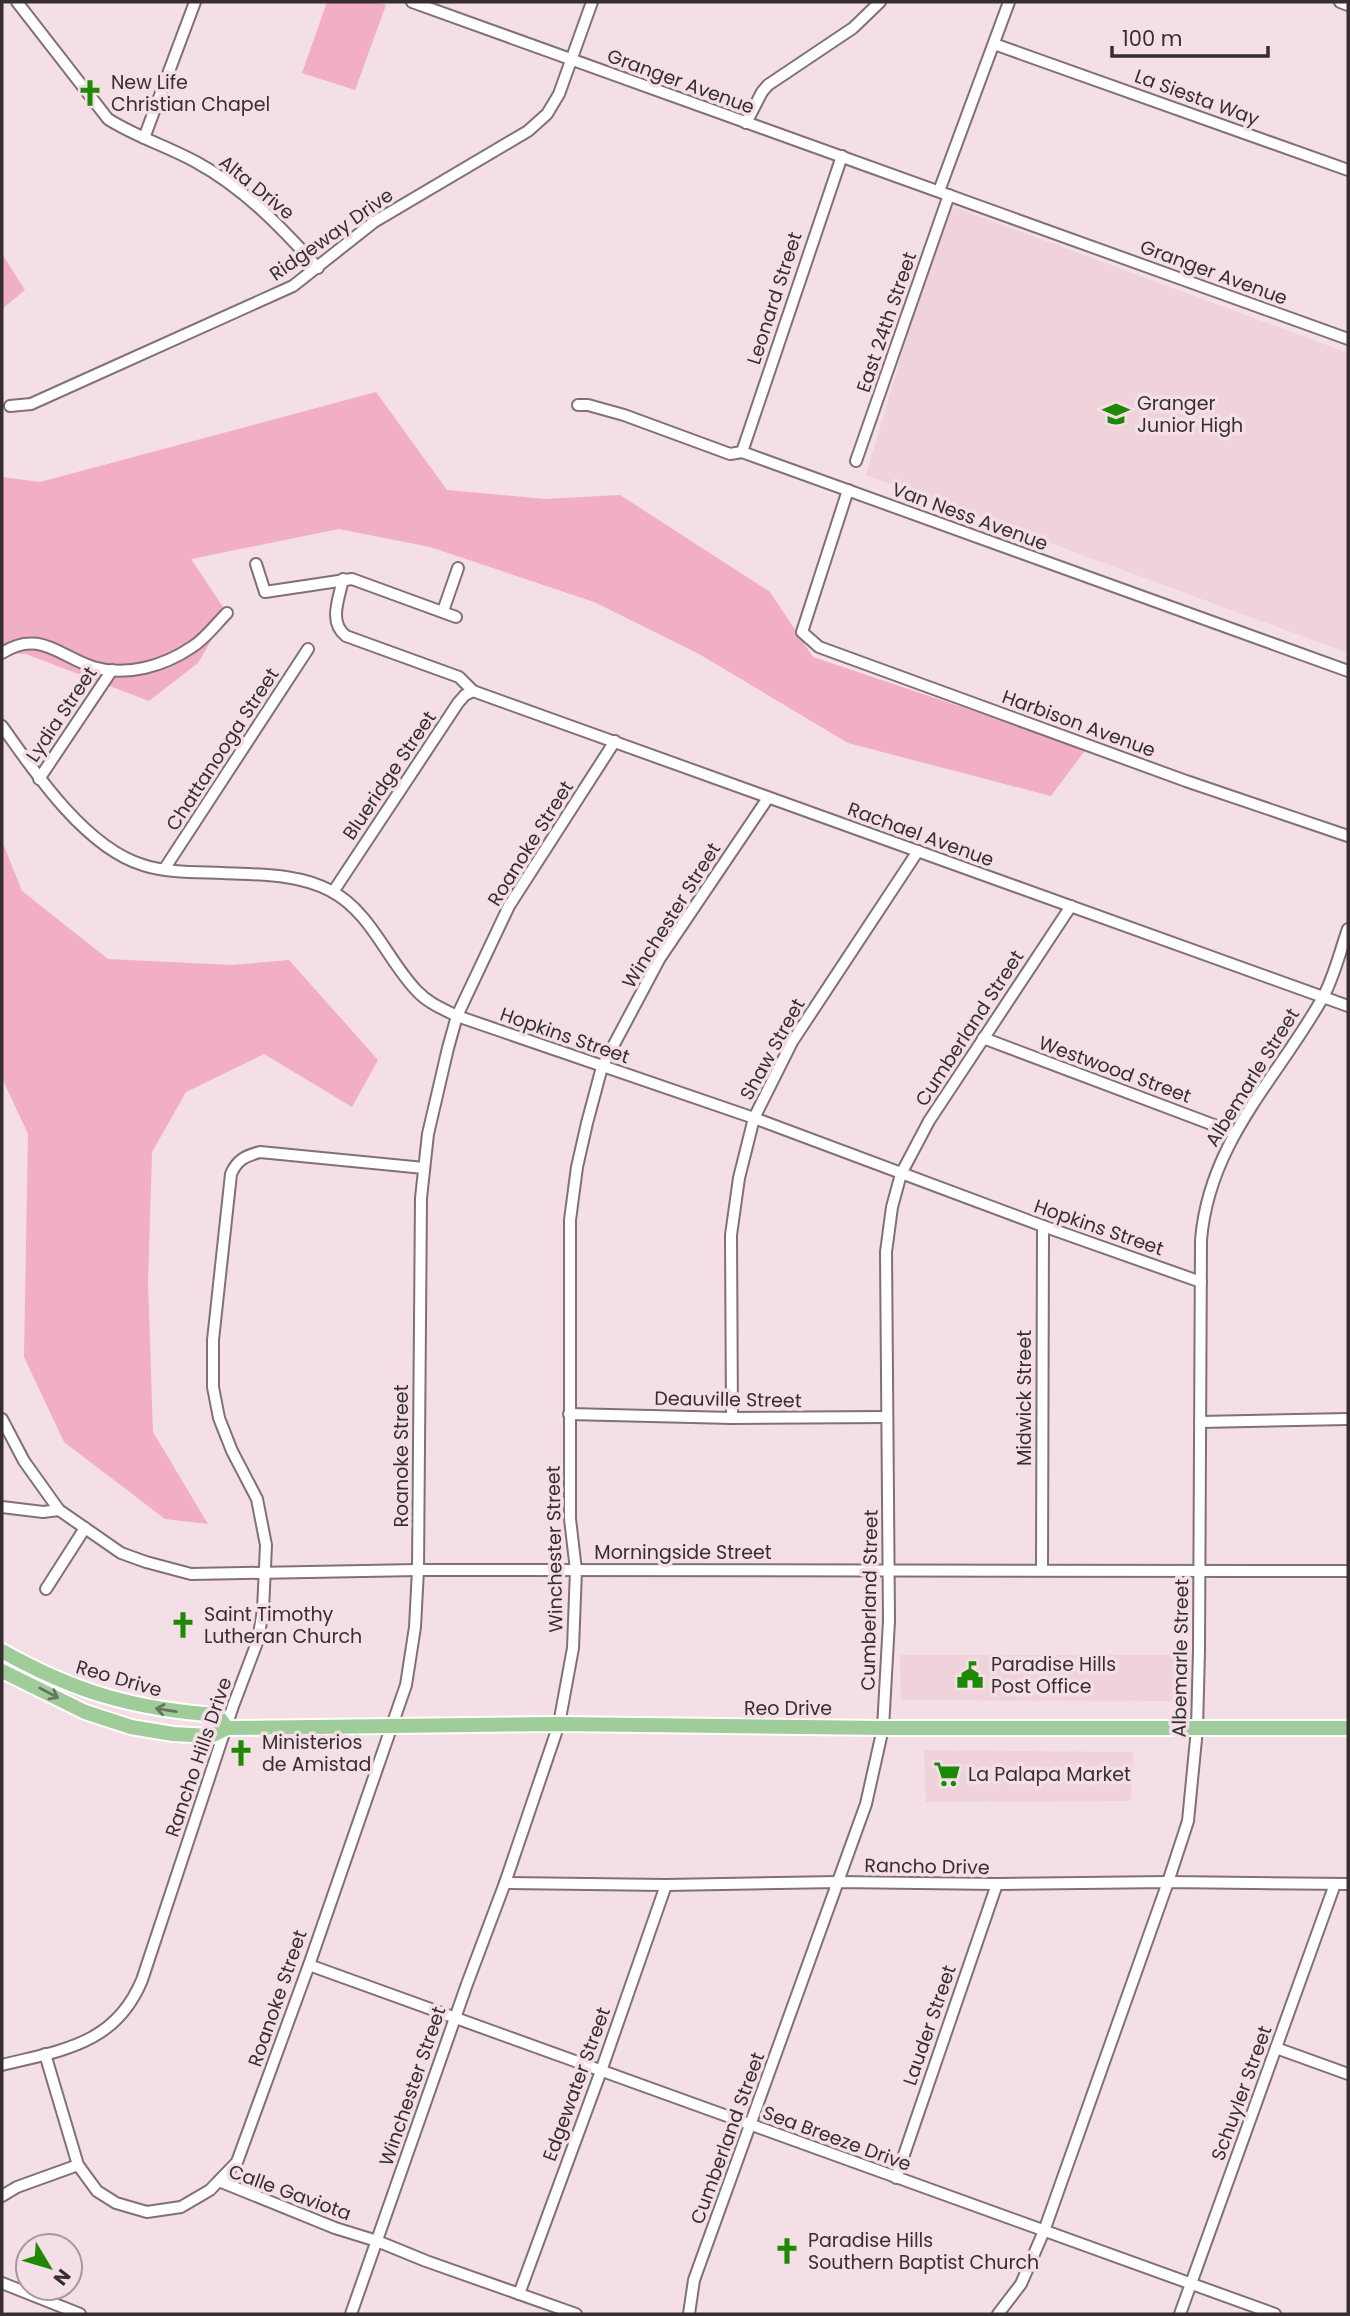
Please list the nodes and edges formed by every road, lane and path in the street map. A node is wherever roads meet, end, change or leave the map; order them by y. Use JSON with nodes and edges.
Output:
{"nodes":[{"id":1,"x":17,"y":2,"type":"edge"},
{"id":2,"x":195,"y":2,"type":"edge"},
{"id":3,"x":412,"y":2,"type":"edge"},
{"id":4,"x":592,"y":2,"type":"edge"},
{"id":5,"x":880,"y":2,"type":"edge"},
{"id":6,"x":1009,"y":2,"type":"edge"},
{"id":7,"x":1340,"y":2,"type":"edge"},
{"id":8,"x":429,"y":5,"type":"edge"},
{"id":9,"x":1348,"y":5,"type":"edge"},
{"id":10,"x":994,"y":44,"type":"junction"},
{"id":11,"x":571,"y":61,"type":"junction"},
{"id":12,"x":746,"y":122,"type":"junction"},
{"id":13,"x":144,"y":138,"type":"junction"},
{"id":14,"x":842,"y":156,"type":"junction"},
{"id":15,"x":1348,"y":170,"type":"edge"},
{"id":16,"x":944,"y":193,"type":"junction"},
{"id":17,"x":318,"y":268,"type":"junction"},
{"id":18,"x":1348,"y":339,"type":"edge"},
{"id":19,"x":578,"y":405,"type":"dead end"},
{"id":20,"x":10,"y":406,"type":"dead end"},
{"id":21,"x":742,"y":452,"type":"junction"},
{"id":22,"x":856,"y":461,"type":"dead end"},
{"id":23,"x":848,"y":490,"type":"junction"},
{"id":24,"x":256,"y":564,"type":"dead end"},
{"id":25,"x":458,"y":568,"type":"dead end"},
{"id":26,"x":343,"y":579,"type":"junction"},
{"id":27,"x":443,"y":611,"type":"junction"},
{"id":28,"x":227,"y":613,"type":"dead end"},
{"id":29,"x":456,"y":617,"type":"dead end"},
{"id":30,"x":309,"y":649,"type":"dead end"},
{"id":31,"x":2,"y":653,"type":"edge"},
{"id":32,"x":112,"y":670,"type":"junction"},
{"id":33,"x":1348,"y":671,"type":"edge"},
{"id":34,"x":478,"y":692,"type":"junction"},
{"id":35,"x":2,"y":726,"type":"edge"},
{"id":36,"x":615,"y":741,"type":"junction"},
{"id":37,"x":39,"y":779,"type":"junction"},
{"id":38,"x":768,"y":798,"type":"junction"},
{"id":39,"x":1348,"y":836,"type":"edge"},
{"id":40,"x":918,"y":851,"type":"junction"},
{"id":41,"x":165,"y":869,"type":"junction"},
{"id":42,"x":332,"y":892,"type":"junction"},
{"id":43,"x":1071,"y":906,"type":"junction"},
{"id":44,"x":1348,"y":929,"type":"edge"},
{"id":45,"x":1323,"y":997,"type":"junction"},
{"id":46,"x":1348,"y":1006,"type":"edge"},
{"id":47,"x":457,"y":1016,"type":"junction"},
{"id":48,"x":983,"y":1038,"type":"junction"},
{"id":49,"x":602,"y":1068,"type":"junction"},
{"id":50,"x":754,"y":1118,"type":"junction"},
{"id":51,"x":1235,"y":1133,"type":"junction"},
{"id":52,"x":424,"y":1168,"type":"junction"},
{"id":53,"x":901,"y":1174,"type":"junction"},
{"id":54,"x":1043,"y":1226,"type":"junction"},
{"id":55,"x":1201,"y":1282,"type":"junction"},
{"id":56,"x":569,"y":1414,"type":"junction"},
{"id":57,"x":887,"y":1417,"type":"junction"},
{"id":58,"x":732,"y":1418,"type":"junction"},
{"id":59,"x":2,"y":1419,"type":"edge"},
{"id":60,"x":1348,"y":1419,"type":"edge"},
{"id":61,"x":1200,"y":1422,"type":"junction"},
{"id":62,"x":2,"y":1507,"type":"edge"},
{"id":63,"x":60,"y":1510,"type":"junction"},
{"id":64,"x":85,"y":1528,"type":"junction"},
{"id":65,"x":1042,"y":1569,"type":"junction"},
{"id":66,"x":418,"y":1570,"type":"junction"},
{"id":67,"x":576,"y":1570,"type":"junction"},
{"id":68,"x":889,"y":1570,"type":"junction"},
{"id":69,"x":1200,"y":1571,"type":"junction"},
{"id":70,"x":1348,"y":1571,"type":"edge"},
{"id":71,"x":264,"y":1572,"type":"junction"},
{"id":72,"x":46,"y":1589,"type":"dead end"},
{"id":73,"x":2,"y":1651,"type":"edge"},
{"id":74,"x":2,"y":1671,"type":"edge"},
{"id":75,"x":559,"y":1724,"type":"junction"},
{"id":76,"x":392,"y":1726,"type":"junction"},
{"id":77,"x":227,"y":1728,"type":"junction"},
{"id":78,"x":883,"y":1728,"type":"junction"},
{"id":79,"x":1348,"y":1728,"type":"edge"},
{"id":80,"x":1198,"y":1729,"type":"junction"},
{"id":81,"x":505,"y":1882,"type":"junction"},
{"id":82,"x":839,"y":1882,"type":"junction"},
{"id":83,"x":1168,"y":1882,"type":"junction"},
{"id":84,"x":997,"y":1884,"type":"junction"},
{"id":85,"x":1335,"y":1884,"type":"junction"},
{"id":86,"x":1348,"y":1884,"type":"edge"},
{"id":87,"x":666,"y":1885,"type":"junction"},
{"id":88,"x":309,"y":1965,"type":"junction"},
{"id":89,"x":455,"y":2018,"type":"junction"},
{"id":90,"x":1276,"y":2048,"type":"junction"},
{"id":91,"x":45,"y":2054,"type":"junction"},
{"id":92,"x":2,"y":2065,"type":"edge"},
{"id":93,"x":601,"y":2071,"type":"junction"},
{"id":94,"x":1348,"y":2074,"type":"edge"},
{"id":95,"x":751,"y":2125,"type":"junction"},
{"id":96,"x":78,"y":2165,"type":"junction"},
{"id":97,"x":896,"y":2178,"type":"junction"},
{"id":98,"x":219,"y":2181,"type":"junction"},
{"id":99,"x":2,"y":2196,"type":"edge"},
{"id":100,"x":1044,"y":2231,"type":"junction"},
{"id":101,"x":377,"y":2241,"type":"junction"},
{"id":102,"x":2,"y":2283,"type":"edge"},
{"id":103,"x":1192,"y":2284,"type":"junction"},
{"id":104,"x":519,"y":2294,"type":"junction"},
{"id":105,"x":80,"y":2314,"type":"edge"},
{"id":106,"x":351,"y":2314,"type":"edge"},
{"id":107,"x":576,"y":2314,"type":"edge"},
{"id":108,"x":689,"y":2314,"type":"edge"},
{"id":109,"x":998,"y":2314,"type":"edge"},
{"id":110,"x":1180,"y":2314,"type":"edge"},
{"id":111,"x":1275,"y":2314,"type":"edge"}],
"edges":[{"from":1,"to":13,"type":"street","name":"Alta Drive"},
{"from":2,"to":13,"type":"street"},
{"from":3,"to":8,"type":"street","name":"Granger Avenue"},
{"from":4,"to":11,"type":"street","name":"Ridgeway Drive"},
{"from":5,"to":12,"type":"street"},
{"from":6,"to":10,"type":"street","name":"East 24th Street"},
{"from":7,"to":9,"type":"street"},
{"from":8,"to":11,"type":"street","name":"Granger Avenue"},
{"from":10,"to":15,"type":"street","name":"La Siesta Way"},
{"from":10,"to":16,"type":"street","name":"East 24th Street"},
{"from":11,"to":12,"type":"street","name":"Granger Avenue"},
{"from":11,"to":17,"type":"street","name":"Ridgeway Drive"},
{"from":12,"to":14,"type":"street","name":"Granger Avenue"},
{"from":13,"to":17,"type":"street","name":"Alta Drive"},
{"from":14,"to":16,"type":"street","name":"Granger Avenue"},
{"from":14,"to":21,"type":"street","name":"Leonard Street"},
{"from":16,"to":18,"type":"street","name":"Granger Avenue"},
{"from":16,"to":22,"type":"street","name":"East 24th Street"},
{"from":17,"to":20,"type":"street","name":"Ridgeway Drive"},
{"from":19,"to":21,"type":"street","name":"Van Ness Avenue"},
{"from":21,"to":23,"type":"street","name":"Van Ness Avenue"},
{"from":23,"to":33,"type":"street","name":"Van Ness Avenue"},
{"from":23,"to":39,"type":"street","name":"Harbison Avenue"},
{"from":24,"to":26,"type":"street"},
{"from":25,"to":27,"type":"street"},
{"from":26,"to":27,"type":"street"},
{"from":26,"to":34,"type":"street","name":"Rachael Avenue"},
{"from":27,"to":29,"type":"street"},
{"from":28,"to":32,"type":"street"},
{"from":30,"to":41,"type":"street","name":"Chattanooga Street"},
{"from":31,"to":32,"type":"street"},
{"from":32,"to":37,"type":"street","name":"Lydia Street"},
{"from":34,"to":36,"type":"street","name":"Rachael Avenue"},
{"from":34,"to":42,"type":"street","name":"Blueridge Street"},
{"from":35,"to":37,"type":"street","name":"Hopkins Street"},
{"from":36,"to":38,"type":"street","name":"Rachael Avenue"},
{"from":36,"to":47,"type":"street","name":"Roanoke Street"},
{"from":37,"to":41,"type":"street","name":"Hopkins Street"},
{"from":38,"to":40,"type":"street","name":"Rachael Avenue"},
{"from":38,"to":49,"type":"street","name":"Winchester Street"},
{"from":40,"to":43,"type":"street","name":"Rachael Avenue"},
{"from":40,"to":50,"type":"street","name":"Shaw Street"},
{"from":41,"to":42,"type":"street","name":"Hopkins Street"},
{"from":42,"to":47,"type":"street","name":"Hopkins Street"},
{"from":43,"to":45,"type":"street","name":"Rachael Avenue"},
{"from":43,"to":48,"type":"street","name":"Cumberland Street"},
{"from":44,"to":45,"type":"street","name":"Albemarle Street"},
{"from":45,"to":46,"type":"street","name":"Rachael Avenue"},
{"from":45,"to":51,"type":"street","name":"Albemarle Street"},
{"from":47,"to":49,"type":"street","name":"Hopkins Street"},
{"from":47,"to":52,"type":"street","name":"Roanoke Street"},
{"from":48,"to":51,"type":"street","name":"Westwood Street"},
{"from":48,"to":53,"type":"street","name":"Cumberland Street"},
{"from":49,"to":50,"type":"street","name":"Hopkins Street"},
{"from":49,"to":56,"type":"street","name":"Winchester Street"},
{"from":50,"to":53,"type":"street","name":"Hopkins Street"},
{"from":50,"to":58,"type":"street","name":"Shaw Street"},
{"from":51,"to":55,"type":"street","name":"Albemarle Street"},
{"from":52,"to":66,"type":"street","name":"Roanoke Street"},
{"from":52,"to":71,"type":"street","name":"Rancho Hills Drive"},
{"from":53,"to":54,"type":"street","name":"Hopkins Street"},
{"from":53,"to":57,"type":"street","name":"Cumberland Street"},
{"from":54,"to":55,"type":"street","name":"Hopkins Street"},
{"from":54,"to":65,"type":"street","name":"Midwick Street"},
{"from":55,"to":61,"type":"street","name":"Albemarle Street"},
{"from":56,"to":58,"type":"street","name":"Deauville Street"},
{"from":56,"to":67,"type":"street","name":"Winchester Street"},
{"from":57,"to":58,"type":"street","name":"Deauville Street"},
{"from":57,"to":68,"type":"street","name":"Cumberland Street"},
{"from":59,"to":63,"type":"street","name":"Morningside Street"},
{"from":60,"to":61,"type":"street"},
{"from":61,"to":69,"type":"street","name":"Albemarle Street"},
{"from":62,"to":63,"type":"street"},
{"from":63,"to":64,"type":"street","name":"Morningside Street"},
{"from":64,"to":71,"type":"street","name":"Morningside Street"},
{"from":64,"to":72,"type":"street"},
{"from":65,"to":68,"type":"street","name":"Morningside Street"},
{"from":65,"to":69,"type":"street","name":"Morningside Street"},
{"from":66,"to":67,"type":"street","name":"Morningside Street"},
{"from":66,"to":71,"type":"street","name":"Morningside Street"},
{"from":66,"to":76,"type":"street","name":"Roanoke Street"},
{"from":67,"to":68,"type":"street","name":"Morningside Street"},
{"from":67,"to":75,"type":"street","name":"Winchester Street"},
{"from":68,"to":78,"type":"street","name":"Cumberland Street"},
{"from":69,"to":70,"type":"street","name":"Morningside Street"},
{"from":69,"to":80,"type":"street","name":"Albemarle Street"},
{"from":71,"to":77,"type":"street","name":"Rancho Hills Drive"},
{"from":77,"to":73,"type":"main road","name":"Reo Drive","one_way":true},
{"from":74,"to":77,"type":"main road","name":"Reo Drive","one_way":true},
{"from":75,"to":76,"type":"main road","name":"Reo Drive"},
{"from":75,"to":78,"type":"main road","name":"Reo Drive"},
{"from":75,"to":81,"type":"street","name":"Winchester Street"},
{"from":76,"to":77,"type":"main road","name":"Reo Drive"},
{"from":76,"to":88,"type":"street","name":"Roanoke Street"},
{"from":77,"to":91,"type":"street","name":"Rancho Hills Drive"},
{"from":78,"to":80,"type":"main road","name":"Reo Drive"},
{"from":78,"to":82,"type":"street","name":"Cumberland Street"},
{"from":79,"to":80,"type":"main road","name":"Reo Drive"},
{"from":80,"to":83,"type":"street","name":"Albemarle Street"},
{"from":81,"to":87,"type":"street","name":"Rancho Drive"},
{"from":81,"to":89,"type":"street","name":"Winchester Street"},
{"from":82,"to":84,"type":"street","name":"Rancho Drive"},
{"from":82,"to":87,"type":"street","name":"Rancho Drive"},
{"from":82,"to":95,"type":"street","name":"Cumberland Street"},
{"from":83,"to":84,"type":"street","name":"Rancho Drive"},
{"from":83,"to":85,"type":"street","name":"Rancho Drive"},
{"from":83,"to":100,"type":"street","name":"Albemarle Street"},
{"from":84,"to":97,"type":"street","name":"Lauder Street"},
{"from":85,"to":86,"type":"street","name":"Rancho Drive"},
{"from":85,"to":90,"type":"street","name":"Schuyler Street"},
{"from":87,"to":93,"type":"street","name":"Edgewater Street"},
{"from":88,"to":89,"type":"street","name":"Sea Breeze Drive"},
{"from":88,"to":98,"type":"street","name":"Roanoke Street"},
{"from":89,"to":93,"type":"street","name":"Sea Breeze Drive"},
{"from":89,"to":101,"type":"street","name":"Winchester Street"},
{"from":90,"to":94,"type":"street"},
{"from":90,"to":103,"type":"street","name":"Schuyler Street"},
{"from":91,"to":92,"type":"street","name":"Rancho Hills Drive"},
{"from":91,"to":96,"type":"street","name":"Calle Gaviota"},
{"from":93,"to":95,"type":"street","name":"Sea Breeze Drive"},
{"from":93,"to":104,"type":"street","name":"Edgewater Street"},
{"from":95,"to":97,"type":"street","name":"Sea Breeze Drive"},
{"from":95,"to":108,"type":"street","name":"Cumberland Street"},
{"from":96,"to":98,"type":"street","name":"Calle Gaviota"},
{"from":96,"to":99,"type":"street"},
{"from":97,"to":100,"type":"street","name":"Sea Breeze Drive"},
{"from":98,"to":101,"type":"street","name":"Calle Gaviota"},
{"from":100,"to":103,"type":"street","name":"Sea Breeze Drive"},
{"from":100,"to":109,"type":"street","name":"Albemarle Street"},
{"from":101,"to":104,"type":"street","name":"Calle Gaviota"},
{"from":101,"to":106,"type":"street","name":"Winchester Street"},
{"from":102,"to":105,"type":"street"},
{"from":103,"to":110,"type":"street","name":"Schuyler Street"},
{"from":103,"to":111,"type":"street","name":"Sea Breeze Drive"},
{"from":104,"to":107,"type":"street","name":"Calle Gaviota"}]}
